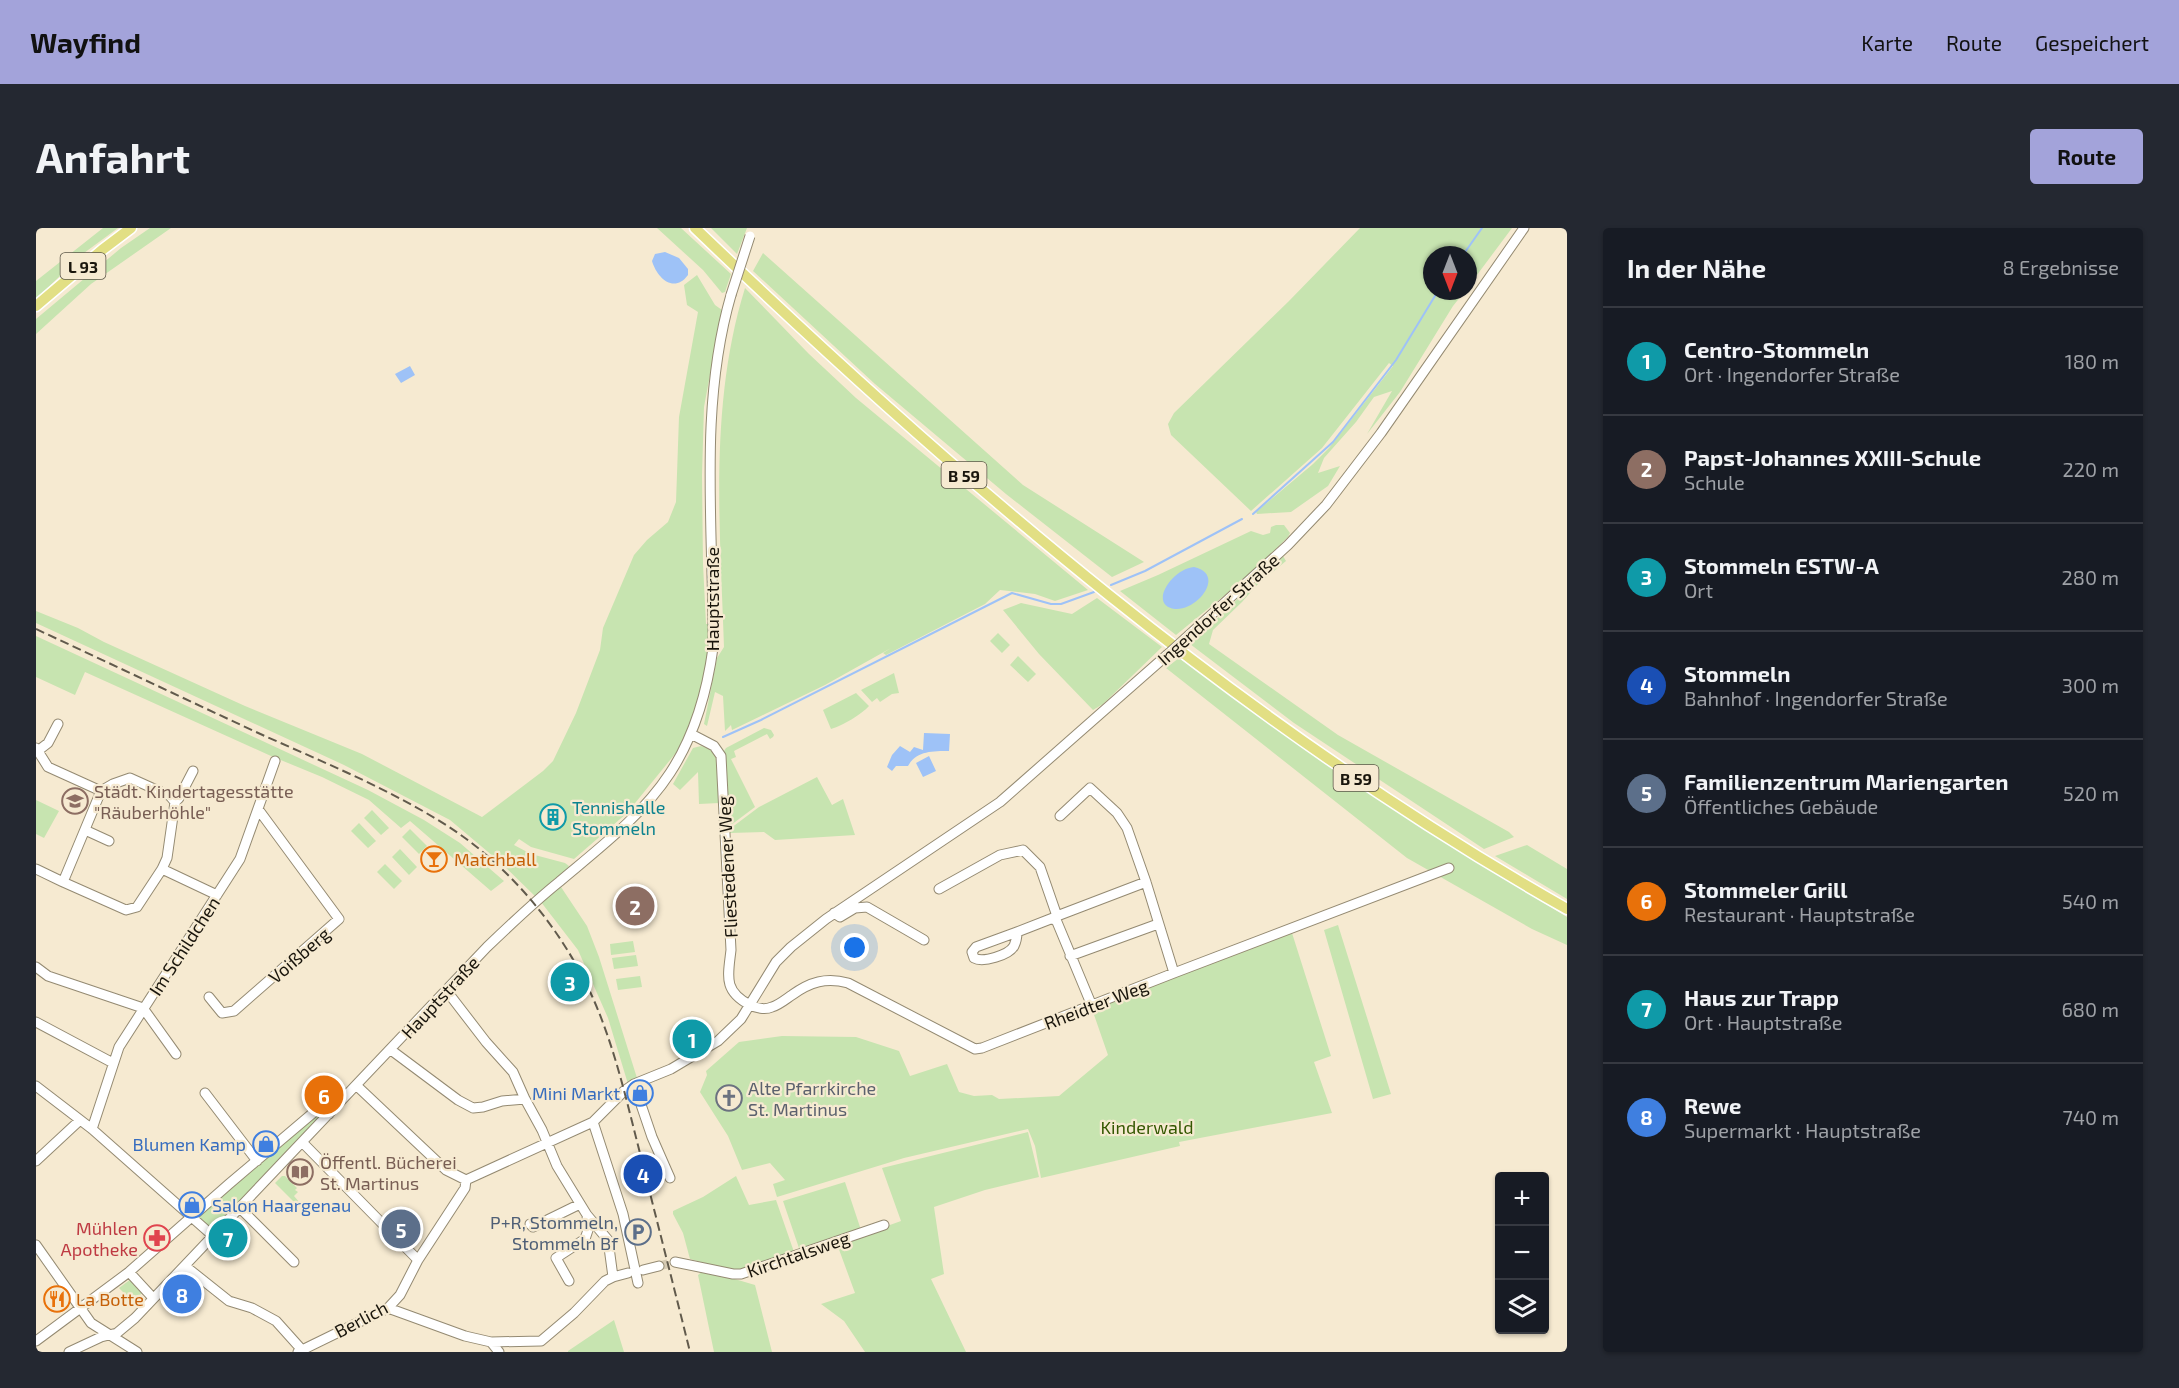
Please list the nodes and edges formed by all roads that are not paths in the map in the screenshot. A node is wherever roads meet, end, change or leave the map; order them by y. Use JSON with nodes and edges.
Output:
{"nodes":[{"id":1,"x":131,"y":228,"type":"edge"},
{"id":2,"x":695,"y":228,"type":"edge"},
{"id":3,"x":1524,"y":228,"type":"edge"},
{"id":4,"x":751,"y":232,"type":"edge"},
{"id":5,"x":36,"y":306,"type":"edge"},
{"id":6,"x":58,"y":724,"type":"dead end"},
{"id":7,"x":691,"y":734,"type":"junction"},
{"id":8,"x":37,"y":749,"type":"edge"},
{"id":9,"x":275,"y":761,"type":"dead end"},
{"id":10,"x":193,"y":771,"type":"dead end"},
{"id":11,"x":101,"y":790,"type":"junction"},
{"id":12,"x":175,"y":802,"type":"junction"},
{"id":13,"x":258,"y":809,"type":"junction"},
{"id":14,"x":1060,"y":816,"type":"dead end"},
{"id":15,"x":85,"y":830,"type":"junction"},
{"id":16,"x":109,"y":841,"type":"dead end"},
{"id":17,"x":1449,"y":868,"type":"dead end"},
{"id":18,"x":36,"y":869,"type":"edge"},
{"id":19,"x":162,"y":869,"type":"junction"},
{"id":20,"x":63,"y":882,"type":"junction"},
{"id":21,"x":1146,"y":882,"type":"junction"},
{"id":22,"x":939,"y":889,"type":"dead end"},
{"id":23,"x":217,"y":895,"type":"junction"},
{"id":24,"x":1567,"y":909,"type":"edge"},
{"id":25,"x":834,"y":913,"type":"junction"},
{"id":26,"x":1055,"y":917,"type":"junction"},
{"id":27,"x":1158,"y":924,"type":"junction"},
{"id":28,"x":1017,"y":932,"type":"junction"},
{"id":29,"x":924,"y":940,"type":"dead end"},
{"id":30,"x":1070,"y":956,"type":"junction"},
{"id":31,"x":36,"y":967,"type":"edge"},
{"id":32,"x":1174,"y":973,"type":"junction"},
{"id":33,"x":446,"y":990,"type":"junction"},
{"id":34,"x":209,"y":997,"type":"dead end"},
{"id":35,"x":751,"y":1005,"type":"junction"},
{"id":36,"x":1092,"y":1006,"type":"junction"},
{"id":37,"x":143,"y":1008,"type":"junction"},
{"id":38,"x":36,"y":1022,"type":"edge"},
{"id":39,"x":391,"y":1050,"type":"junction"},
{"id":40,"x":176,"y":1054,"type":"dead end"},
{"id":41,"x":112,"y":1063,"type":"junction"},
{"id":42,"x":634,"y":1084,"type":"junction"},
{"id":43,"x":36,"y":1086,"type":"edge"},
{"id":44,"x":357,"y":1086,"type":"junction"},
{"id":45,"x":205,"y":1093,"type":"dead end"},
{"id":46,"x":525,"y":1099,"type":"junction"},
{"id":47,"x":329,"y":1114,"type":"junction"},
{"id":48,"x":79,"y":1121,"type":"junction"},
{"id":49,"x":593,"y":1122,"type":"junction"},
{"id":50,"x":92,"y":1129,"type":"junction"},
{"id":51,"x":302,"y":1142,"type":"junction"},
{"id":52,"x":548,"y":1144,"type":"junction"},
{"id":53,"x":36,"y":1161,"type":"edge"},
{"id":54,"x":257,"y":1161,"type":"junction"},
{"id":55,"x":670,"y":1178,"type":"dead end"},
{"id":56,"x":466,"y":1180,"type":"junction"},
{"id":57,"x":580,"y":1204,"type":"junction"},
{"id":58,"x":240,"y":1208,"type":"junction"},
{"id":59,"x":587,"y":1215,"type":"junction"},
{"id":60,"x":192,"y":1216,"type":"junction"},
{"id":61,"x":530,"y":1224,"type":"dead end"},
{"id":62,"x":884,"y":1225,"type":"dead end"},
{"id":63,"x":213,"y":1236,"type":"junction"},
{"id":64,"x":36,"y":1245,"type":"edge"},
{"id":65,"x":418,"y":1260,"type":"junction"},
{"id":66,"x":294,"y":1262,"type":"dead end"},
{"id":67,"x":675,"y":1262,"type":"tunnel mouth"},
{"id":68,"x":185,"y":1266,"type":"junction"},
{"id":69,"x":659,"y":1266,"type":"tunnel mouth"},
{"id":70,"x":643,"y":1270,"type":"dead end"},
{"id":71,"x":129,"y":1272,"type":"junction"},
{"id":72,"x":628,"y":1273,"type":"dead end"},
{"id":73,"x":613,"y":1277,"type":"junction"},
{"id":74,"x":569,"y":1281,"type":"dead end"},
{"id":75,"x":638,"y":1283,"type":"dead end"},
{"id":76,"x":153,"y":1298,"type":"junction"},
{"id":77,"x":388,"y":1308,"type":"junction"},
{"id":78,"x":80,"y":1310,"type":"junction"},
{"id":79,"x":109,"y":1335,"type":"junction"},
{"id":80,"x":36,"y":1341,"type":"edge"},
{"id":81,"x":491,"y":1342,"type":"junction"},
{"id":82,"x":300,"y":1351,"type":"edge"},
{"id":83,"x":69,"y":1352,"type":"edge"},
{"id":84,"x":137,"y":1352,"type":"edge"},
{"id":85,"x":499,"y":1352,"type":"edge"}],
"edges":[{"from":1,"to":5,"type":"main road","number":"L 93"},
{"from":2,"to":24,"type":"main road","number":"B 59"},
{"from":3,"to":25,"type":"street","name":"Ingendorfer Straße","bridge":true},
{"from":4,"to":7,"type":"street","name":"Hauptstraße","bridge":true},
{"from":6,"to":8,"type":"street"},
{"from":7,"to":33,"type":"street","name":"Hauptstraße"},
{"from":7,"to":35,"type":"street","name":"Fliestedener Weg"},
{"from":8,"to":11,"type":"street"},
{"from":9,"to":13,"type":"street","name":"Im Schildchen"},
{"from":10,"to":12,"type":"street"},
{"from":11,"to":12,"type":"street"},
{"from":11,"to":15,"type":"street"},
{"from":12,"to":19,"type":"street"},
{"from":13,"to":23,"type":"street","name":"Im Schildchen"},
{"from":13,"to":34,"type":"street","name":"Voißberg"},
{"from":14,"to":21,"type":"street"},
{"from":15,"to":16,"type":"street"},
{"from":15,"to":20,"type":"street"},
{"from":17,"to":32,"type":"street","name":"Rheidter Weg"},
{"from":18,"to":20,"type":"street"},
{"from":19,"to":20,"type":"street"},
{"from":19,"to":23,"type":"street"},
{"from":21,"to":26,"type":"street"},
{"from":21,"to":27,"type":"street"},
{"from":22,"to":26,"type":"street"},
{"from":23,"to":37,"type":"street","name":"Im Schildchen"},
{"from":25,"to":29,"type":"street","name":"Ingendorfer Straße"},
{"from":25,"to":35,"type":"street","name":"Ingendorfer Straße"},
{"from":26,"to":28,"type":"street"},
{"from":26,"to":30,"type":"street"},
{"from":27,"to":30,"type":"street"},
{"from":27,"to":32,"type":"street"},
{"from":28,"to":28,"type":"street"},
{"from":30,"to":36,"type":"street"},
{"from":31,"to":37,"type":"street"},
{"from":32,"to":36,"type":"street","name":"Rheidter Weg"},
{"from":33,"to":39,"type":"street","name":"Hauptstraße"},
{"from":33,"to":46,"type":"street"},
{"from":35,"to":36,"type":"street","name":"Rheidter Weg"},
{"from":35,"to":42,"type":"street","name":"Ingendorfer Straße"},
{"from":37,"to":40,"type":"street"},
{"from":37,"to":41,"type":"street","name":"Im Schildchen"},
{"from":38,"to":41,"type":"street"},
{"from":39,"to":44,"type":"street","name":"Hauptstraße"},
{"from":39,"to":46,"type":"street"},
{"from":41,"to":50,"type":"street","name":"Im Schildchen"},
{"from":42,"to":49,"type":"street","name":"Ingendorfer Straße"},
{"from":42,"to":55,"type":"street"},
{"from":43,"to":48,"type":"street"},
{"from":44,"to":47,"type":"street","name":"Hauptstraße"},
{"from":44,"to":56,"type":"street"},
{"from":45,"to":54,"type":"street"},
{"from":46,"to":52,"type":"street"},
{"from":47,"to":51,"type":"street","name":"Hauptstraße"},
{"from":47,"to":54,"type":"street"},
{"from":48,"to":50,"type":"street"},
{"from":48,"to":53,"type":"street"},
{"from":49,"to":52,"type":"street","name":"Ingendorfer Straße"},
{"from":49,"to":75,"type":"street"},
{"from":50,"to":60,"type":"street"},
{"from":51,"to":58,"type":"street","name":"Hauptstraße"},
{"from":51,"to":65,"type":"street"},
{"from":52,"to":56,"type":"street","name":"Ingendorfer Straße"},
{"from":52,"to":57,"type":"street"},
{"from":54,"to":60,"type":"street"},
{"from":56,"to":65,"type":"street","name":"Berlich"},
{"from":57,"to":59,"type":"street"},
{"from":57,"to":61,"type":"street"},
{"from":58,"to":63,"type":"street","name":"Hauptstraße"},
{"from":58,"to":66,"type":"street"},
{"from":59,"to":73,"type":"street"},
{"from":59,"to":74,"type":"street"},
{"from":60,"to":63,"type":"street"},
{"from":60,"to":71,"type":"street"},
{"from":62,"to":67,"type":"street","name":"Kirchtalsweg"},
{"from":63,"to":68,"type":"street","name":"Hauptstraße"},
{"from":64,"to":78,"type":"street"},
{"from":65,"to":77,"type":"street","name":"Berlich"},
{"from":68,"to":76,"type":"street","name":"Hauptstraße"},
{"from":68,"to":82,"type":"street"},
{"from":69,"to":70,"type":"street"},
{"from":71,"to":76,"type":"street"},
{"from":71,"to":78,"type":"street"},
{"from":72,"to":73,"type":"street"},
{"from":73,"to":81,"type":"street"},
{"from":76,"to":79,"type":"street","name":"Hauptstraße"},
{"from":77,"to":81,"type":"street"},
{"from":77,"to":82,"type":"street","name":"Berlich"},
{"from":78,"to":79,"type":"street"},
{"from":78,"to":80,"type":"street"},
{"from":79,"to":83,"type":"street","name":"Hauptstraße"},
{"from":79,"to":84,"type":"street"},
{"from":81,"to":85,"type":"street"}]}
